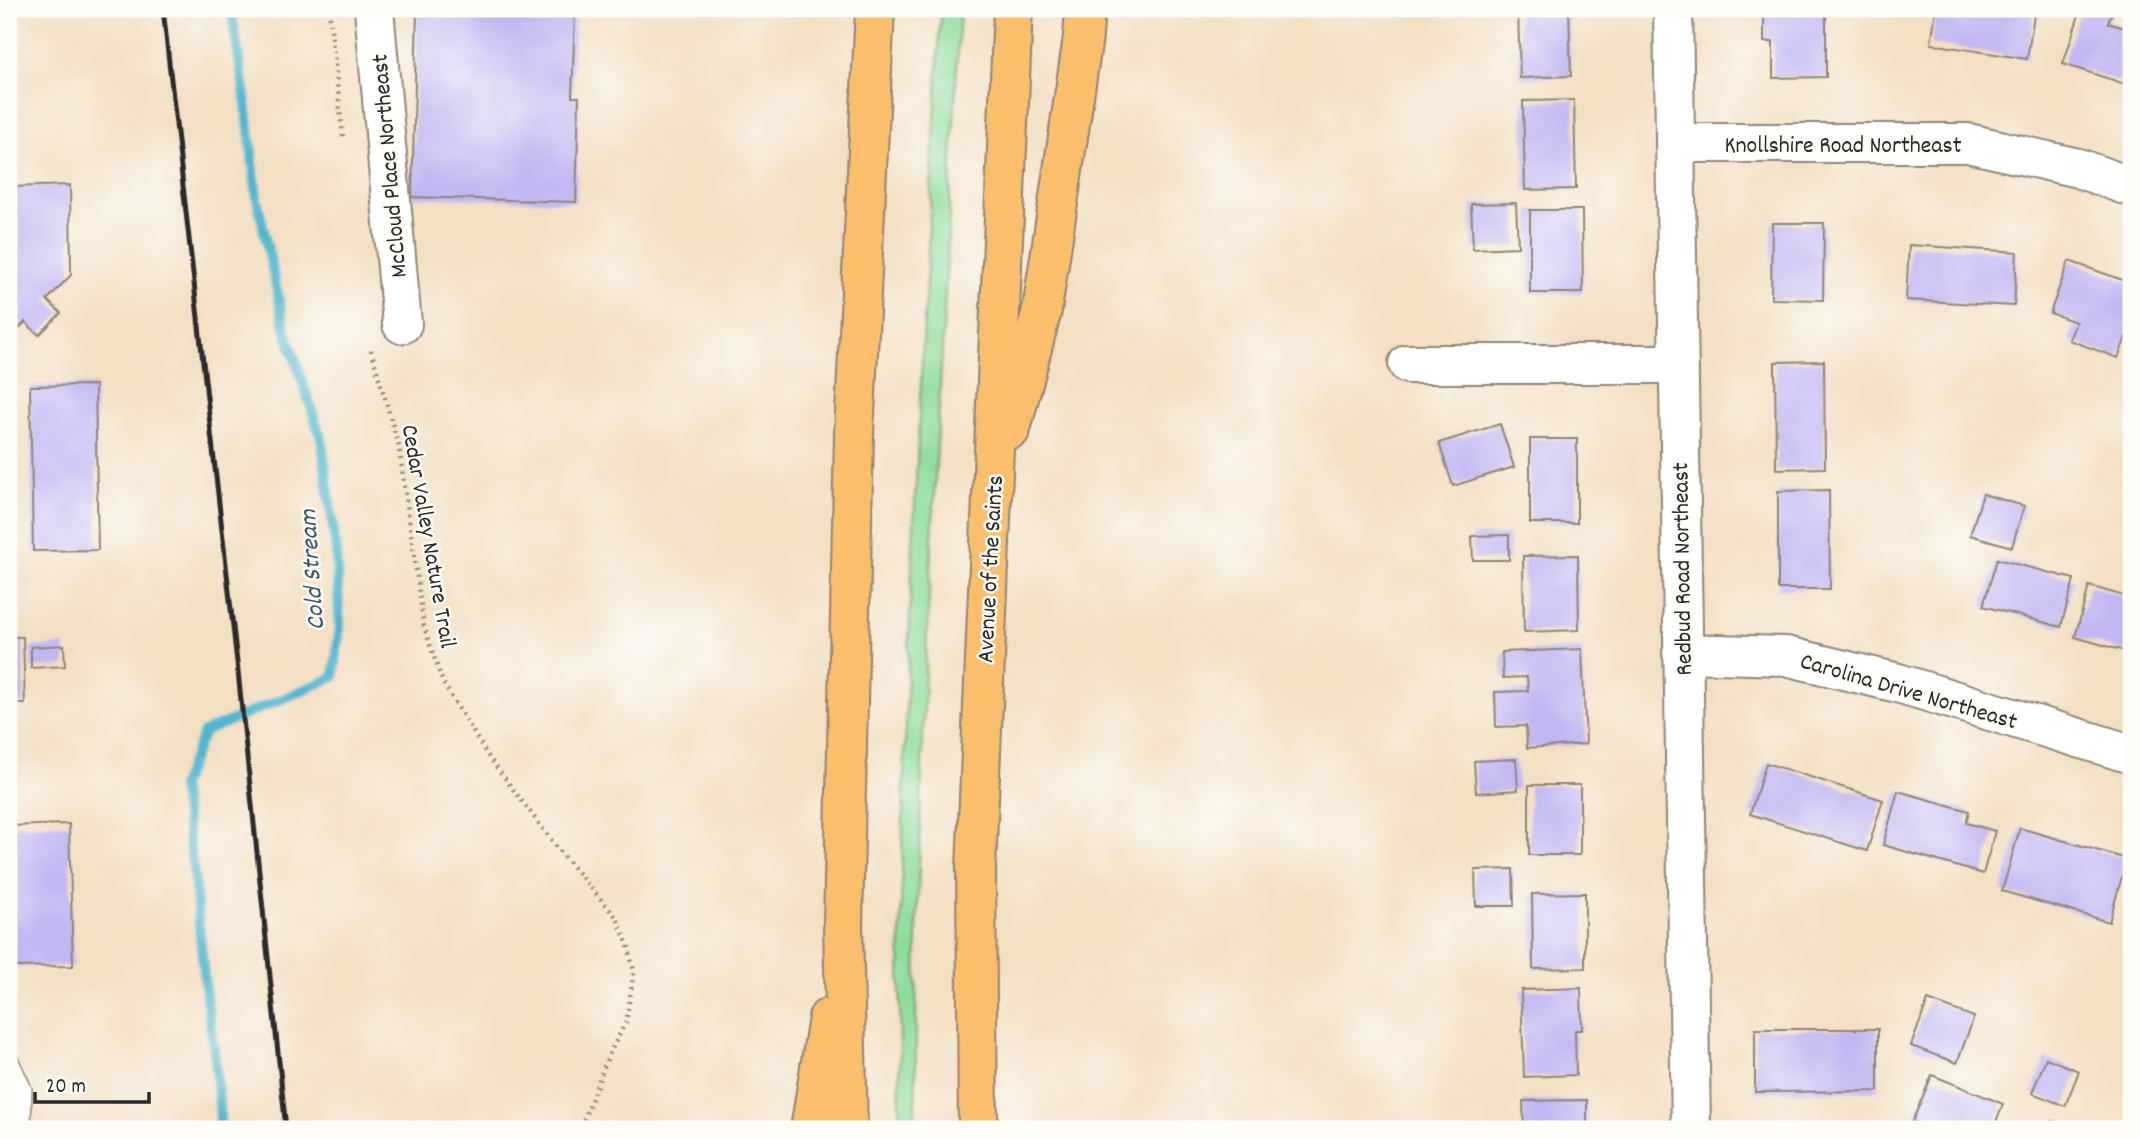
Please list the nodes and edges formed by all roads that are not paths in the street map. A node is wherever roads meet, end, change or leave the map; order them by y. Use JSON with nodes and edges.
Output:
{"nodes":[{"id":1,"x":374,"y":9,"type":"edge"},
{"id":2,"x":875,"y":9,"type":"edge"},
{"id":3,"x":1013,"y":9,"type":"edge"},
{"id":4,"x":1085,"y":9,"type":"edge"},
{"id":5,"x":1673,"y":9,"type":"edge"},
{"id":6,"x":1675,"y":143,"type":"junction"},
{"id":7,"x":2131,"y":187,"type":"edge"},
{"id":8,"x":402,"y":324,"type":"dead end"},
{"id":9,"x":1408,"y":364,"type":"dead end"},
{"id":10,"x":1678,"y":364,"type":"junction"},
{"id":11,"x":992,"y":502,"type":"junction"},
{"id":12,"x":1682,"y":653,"type":"junction"},
{"id":13,"x":2131,"y":754,"type":"edge"},
{"id":14,"x":844,"y":926,"type":"junction"},
{"id":15,"x":9,"y":1064,"type":"edge"},
{"id":16,"x":20,"y":1129,"type":"edge"},
{"id":17,"x":810,"y":1129,"type":"edge"},
{"id":18,"x":848,"y":1129,"type":"edge"},
{"id":19,"x":978,"y":1129,"type":"edge"},
{"id":20,"x":1691,"y":1129,"type":"edge"}],
"edges":[{"from":1,"to":8,"type":"street","name":"McCloud Place Northeast"},
{"from":2,"to":14,"type":"highway"},
{"from":3,"to":11,"type":"highway","name":"Avenue of the Saints"},
{"from":4,"to":11,"type":"highway"},
{"from":5,"to":6,"type":"street","name":"Redbud Road Northeast"},
{"from":6,"to":7,"type":"street","name":"Knollshire Road Northeast"},
{"from":6,"to":10,"type":"street","name":"Redbud Road Northeast"},
{"from":9,"to":10,"type":"street"},
{"from":10,"to":12,"type":"street","name":"Redbud Road Northeast"},
{"from":11,"to":19,"type":"highway","name":"Avenue of the Saints"},
{"from":12,"to":13,"type":"street","name":"Carolina Drive Northeast"},
{"from":12,"to":20,"type":"street","name":"Redbud Road Northeast"},
{"from":14,"to":17,"type":"highway"},
{"from":14,"to":18,"type":"highway"},
{"from":15,"to":16,"type":"lane"}]}
